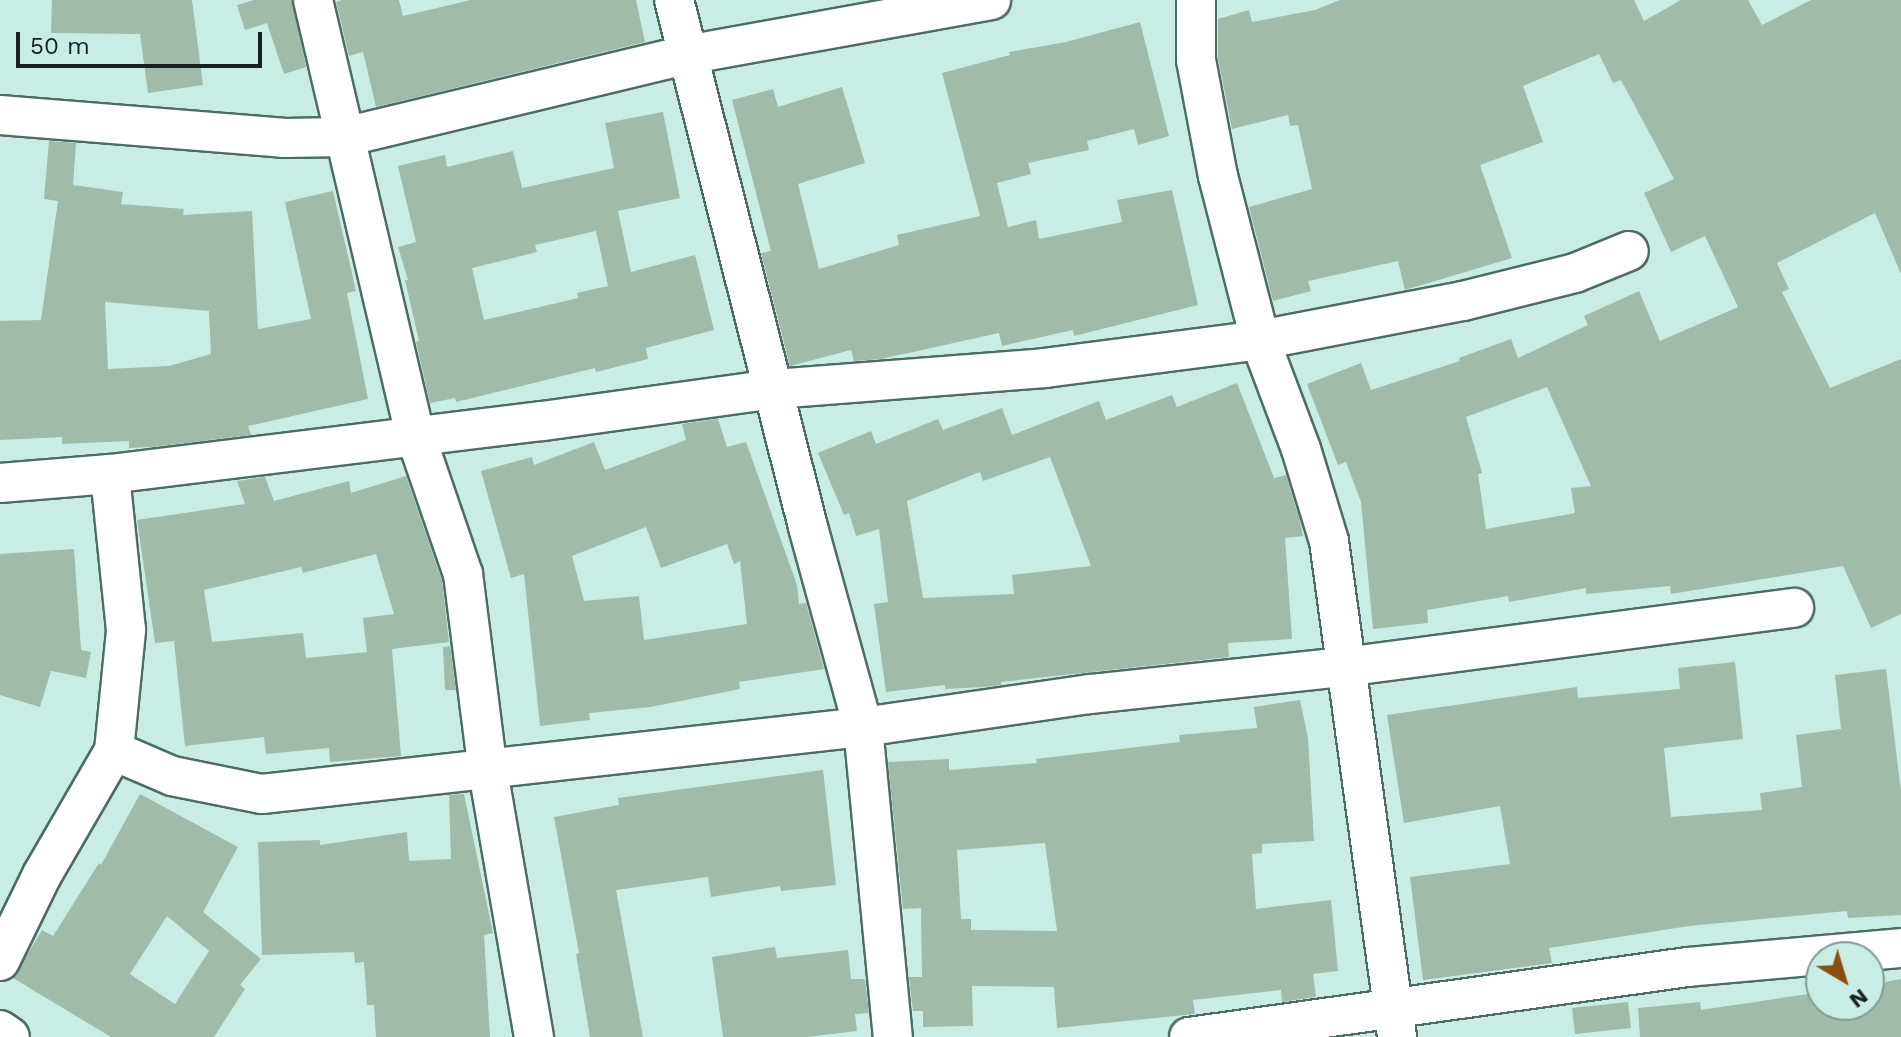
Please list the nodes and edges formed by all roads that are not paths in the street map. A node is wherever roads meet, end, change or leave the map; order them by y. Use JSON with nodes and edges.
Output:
{"nodes":[{"id":1,"x":313,"y":0,"type":"edge"},
{"id":2,"x":674,"y":0,"type":"edge"},
{"id":3,"x":991,"y":0,"type":"edge"},
{"id":4,"x":1196,"y":0,"type":"edge"},
{"id":5,"x":686,"y":55,"type":"junction"},
{"id":6,"x":0,"y":115,"type":"edge"},
{"id":7,"x":344,"y":137,"type":"junction"},
{"id":8,"x":1629,"y":251,"type":"dead end"},
{"id":9,"x":1260,"y":340,"type":"junction"},
{"id":10,"x":774,"y":389,"type":"junction"},
{"id":11,"x":415,"y":434,"type":"junction"},
{"id":12,"x":110,"y":474,"type":"junction"},
{"id":13,"x":0,"y":483,"type":"edge"},
{"id":14,"x":1794,"y":608,"type":"dead end"},
{"id":15,"x":1344,"y":667,"type":"junction"},
{"id":16,"x":863,"y":727,"type":"junction"},
{"id":17,"x":114,"y":751,"type":"junction"},
{"id":18,"x":488,"y":771,"type":"junction"},
{"id":19,"x":1901,"y":948,"type":"edge"},
{"id":20,"x":0,"y":961,"type":"edge"},
{"id":21,"x":1396,"y":1023,"type":"edge"},
{"id":22,"x":0,"y":1030,"type":"edge"},
{"id":23,"x":10,"y":1037,"type":"edge"},
{"id":24,"x":534,"y":1037,"type":"edge"},
{"id":25,"x":893,"y":1037,"type":"edge"},
{"id":26,"x":1189,"y":1037,"type":"edge"}],
"edges":[{"from":1,"to":7,"type":"street"},
{"from":2,"to":5,"type":"street"},
{"from":3,"to":5,"type":"street"},
{"from":4,"to":9,"type":"street"},
{"from":5,"to":7,"type":"street"},
{"from":5,"to":10,"type":"street"},
{"from":6,"to":7,"type":"street"},
{"from":7,"to":11,"type":"street"},
{"from":8,"to":9,"type":"street"},
{"from":9,"to":10,"type":"street"},
{"from":9,"to":15,"type":"street"},
{"from":10,"to":11,"type":"street"},
{"from":10,"to":16,"type":"street"},
{"from":11,"to":12,"type":"street"},
{"from":11,"to":18,"type":"street"},
{"from":12,"to":13,"type":"street"},
{"from":12,"to":17,"type":"street"},
{"from":14,"to":15,"type":"street"},
{"from":15,"to":16,"type":"street"},
{"from":15,"to":21,"type":"street"},
{"from":16,"to":18,"type":"street"},
{"from":16,"to":25,"type":"street"},
{"from":17,"to":18,"type":"street"},
{"from":17,"to":20,"type":"street"},
{"from":18,"to":24,"type":"street"},
{"from":19,"to":21,"type":"street"},
{"from":21,"to":26,"type":"street"},
{"from":22,"to":23,"type":"street"}]}
